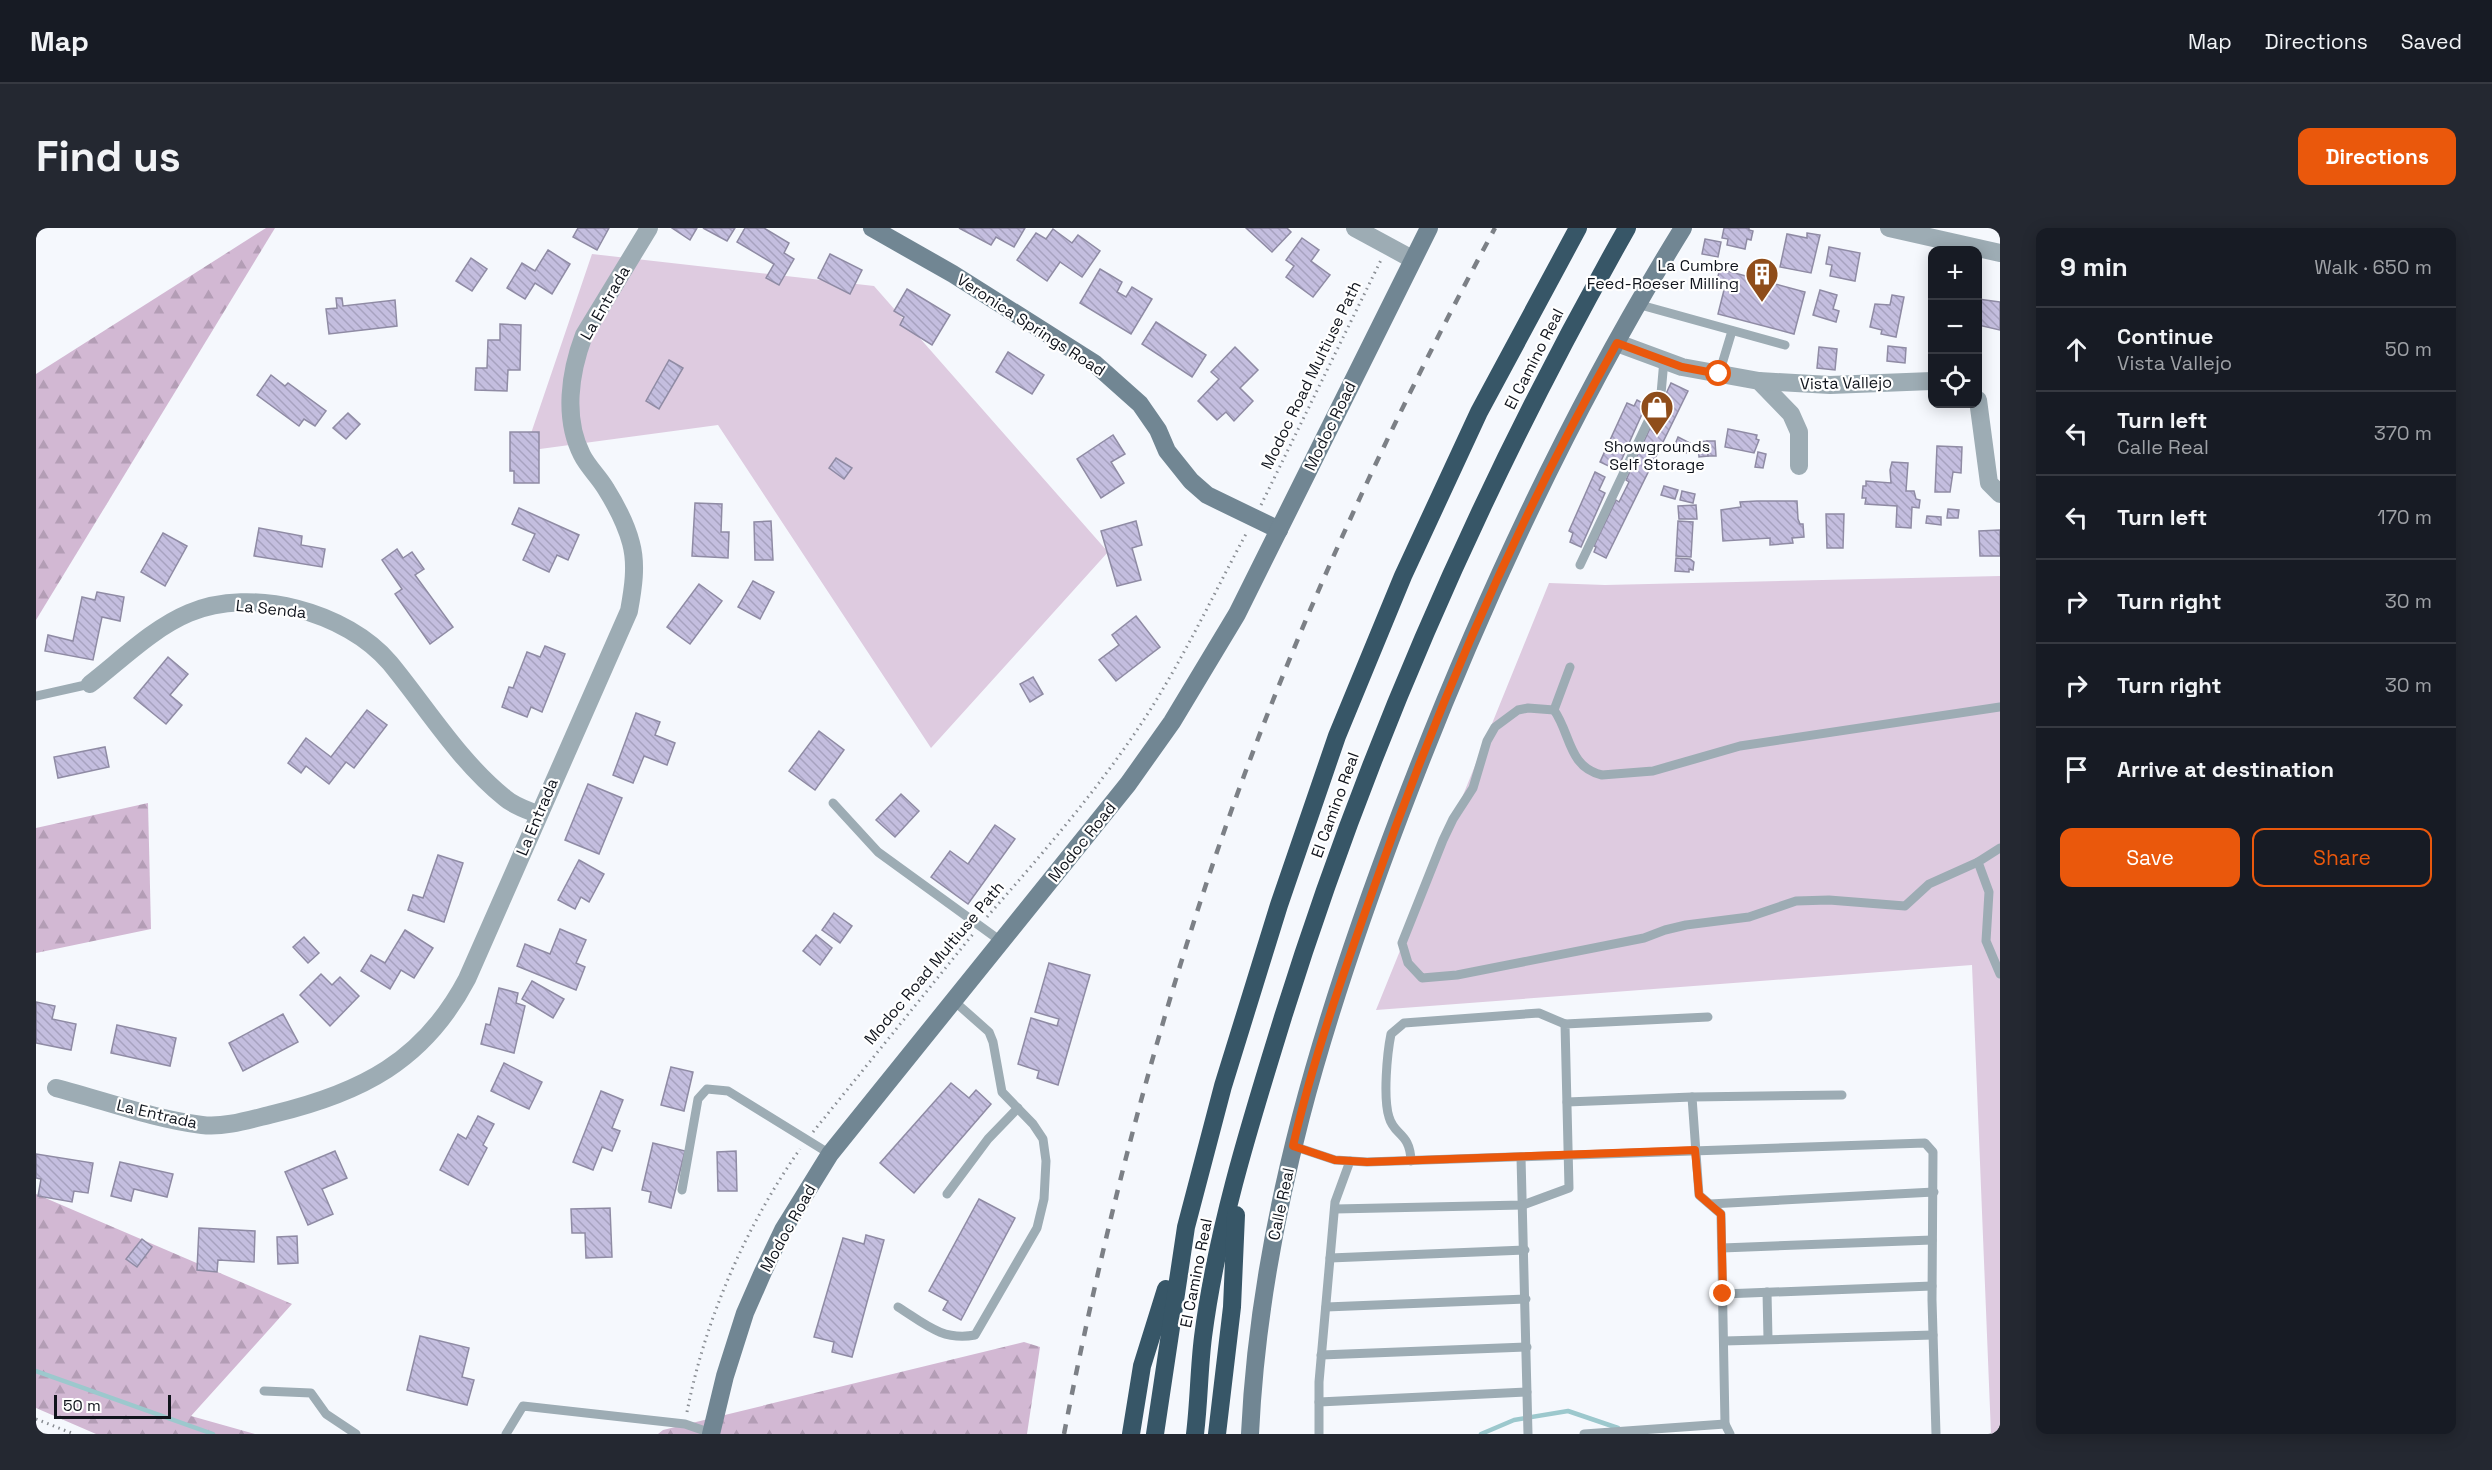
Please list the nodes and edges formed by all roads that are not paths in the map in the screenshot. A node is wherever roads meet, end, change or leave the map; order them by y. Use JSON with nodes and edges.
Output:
{"nodes":[{"id":1,"x":649,"y":228,"type":"edge"},
{"id":2,"x":872,"y":228,"type":"edge"},
{"id":3,"x":1355,"y":228,"type":"edge"},
{"id":4,"x":1429,"y":228,"type":"edge"},
{"id":5,"x":1578,"y":228,"type":"edge"},
{"id":6,"x":1626,"y":228,"type":"edge"},
{"id":7,"x":1683,"y":228,"type":"edge"},
{"id":8,"x":1889,"y":228,"type":"edge"},
{"id":9,"x":2000,"y":253,"type":"edge"},
{"id":10,"x":1412,"y":259,"type":"junction"},
{"id":11,"x":1637,"y":304,"type":"junction"},
{"id":12,"x":1732,"y":331,"type":"junction"},
{"id":13,"x":1617,"y":343,"type":"junction"},
{"id":14,"x":1785,"y":345,"type":"dead end"},
{"id":15,"x":1664,"y":360,"type":"junction"},
{"id":16,"x":1719,"y":374,"type":"junction"},
{"id":17,"x":1759,"y":381,"type":"junction"},
{"id":18,"x":1928,"y":381,"type":"edge"},
{"id":19,"x":1978,"y":408,"type":"edge"},
{"id":20,"x":1799,"y":466,"type":"dead end"},
{"id":21,"x":2000,"y":494,"type":"edge"},
{"id":22,"x":1278,"y":530,"type":"junction"},
{"id":23,"x":1580,"y":566,"type":"dead end"},
{"id":24,"x":1570,"y":667,"type":"dead end"},
{"id":25,"x":90,"y":684,"type":"joint"},
{"id":26,"x":36,"y":696,"type":"edge"},
{"id":27,"x":2000,"y":707,"type":"edge"},
{"id":28,"x":1554,"y":710,"type":"junction"},
{"id":29,"x":832,"y":803,"type":"dead end"},
{"id":30,"x":537,"y":814,"type":"junction"},
{"id":31,"x":2000,"y":848,"type":"edge"},
{"id":32,"x":1978,"y":862,"type":"junction"},
{"id":33,"x":1002,"y":942,"type":"junction"},
{"id":34,"x":2000,"y":974,"type":"edge"},
{"id":35,"x":954,"y":1001,"type":"junction"},
{"id":36,"x":1708,"y":1017,"type":"dead end"},
{"id":37,"x":1565,"y":1024,"type":"junction"},
{"id":38,"x":56,"y":1088,"type":"dead end"},
{"id":39,"x":1842,"y":1095,"type":"dead end"},
{"id":40,"x":1692,"y":1097,"type":"junction"},
{"id":41,"x":1567,"y":1102,"type":"junction"},
{"id":42,"x":1018,"y":1108,"type":"junction"},
{"id":43,"x":1293,"y":1146,"type":"junction"},
{"id":44,"x":1695,"y":1150,"type":"junction"},
{"id":45,"x":830,"y":1155,"type":"junction"},
{"id":46,"x":1568,"y":1155,"type":"junction"},
{"id":47,"x":1521,"y":1156,"type":"junction"},
{"id":48,"x":1350,"y":1161,"type":"junction"},
{"id":49,"x":1411,"y":1161,"type":"junction"},
{"id":50,"x":1238,"y":1167,"type":"junction"},
{"id":51,"x":682,"y":1190,"type":"dead end"},
{"id":52,"x":1934,"y":1192,"type":"junction"},
{"id":53,"x":947,"y":1194,"type":"dead end"},
{"id":54,"x":1710,"y":1204,"type":"junction"},
{"id":55,"x":1523,"y":1205,"type":"junction"},
{"id":56,"x":1335,"y":1209,"type":"junction"},
{"id":57,"x":1186,"y":1227,"type":"junction"},
{"id":58,"x":1932,"y":1240,"type":"junction"},
{"id":59,"x":1722,"y":1248,"type":"junction"},
{"id":60,"x":1525,"y":1250,"type":"junction"},
{"id":61,"x":1330,"y":1257,"type":"junction"},
{"id":62,"x":1932,"y":1286,"type":"junction"},
{"id":63,"x":1767,"y":1292,"type":"junction"},
{"id":64,"x":1723,"y":1294,"type":"junction"},
{"id":65,"x":1526,"y":1299,"type":"junction"},
{"id":66,"x":898,"y":1307,"type":"dead end"},
{"id":67,"x":1326,"y":1307,"type":"junction"},
{"id":68,"x":1933,"y":1335,"type":"junction"},
{"id":69,"x":1768,"y":1339,"type":"junction"},
{"id":70,"x":1724,"y":1341,"type":"junction"},
{"id":71,"x":1527,"y":1347,"type":"junction"},
{"id":72,"x":1321,"y":1355,"type":"junction"},
{"id":73,"x":264,"y":1391,"type":"dead end"},
{"id":74,"x":1527,"y":1392,"type":"junction"},
{"id":75,"x":1319,"y":1402,"type":"junction"},
{"id":76,"x":1725,"y":1424,"type":"junction"},
{"id":77,"x":711,"y":1433,"type":"edge"},
{"id":78,"x":356,"y":1434,"type":"edge"},
{"id":79,"x":506,"y":1434,"type":"edge"},
{"id":80,"x":1131,"y":1434,"type":"edge"},
{"id":81,"x":1155,"y":1434,"type":"edge"},
{"id":82,"x":1195,"y":1434,"type":"edge"},
{"id":83,"x":1217,"y":1434,"type":"edge"},
{"id":84,"x":1250,"y":1434,"type":"edge"},
{"id":85,"x":1319,"y":1434,"type":"edge"},
{"id":86,"x":1528,"y":1434,"type":"edge"},
{"id":87,"x":1584,"y":1434,"type":"edge"},
{"id":88,"x":1730,"y":1434,"type":"edge"},
{"id":89,"x":1936,"y":1434,"type":"edge"}],
"edges":[{"from":1,"to":30,"type":"street","name":"La Entrada"},
{"from":2,"to":22,"type":"street","name":"Veronica Springs Road"},
{"from":3,"to":10,"type":"street"},
{"from":4,"to":10,"type":"street","name":"Modoc Road"},
{"from":5,"to":57,"type":"highway","name":"El Camino Real"},
{"from":6,"to":50,"type":"highway","name":"El Camino Real"},
{"from":7,"to":11,"type":"street","name":"Calle Real"},
{"from":8,"to":9,"type":"street"},
{"from":10,"to":22,"type":"street","name":"Modoc Road"},
{"from":11,"to":12,"type":"lane"},
{"from":11,"to":13,"type":"street","name":"Calle Real"},
{"from":12,"to":14,"type":"lane"},
{"from":12,"to":16,"type":"lane"},
{"from":13,"to":15,"type":"street","name":"Vista Vallejo"},
{"from":13,"to":43,"type":"street","name":"Calle Real"},
{"from":15,"to":16,"type":"street","name":"Vista Vallejo"},
{"from":15,"to":23,"type":"lane"},
{"from":16,"to":17,"type":"street","name":"Vista Vallejo"},
{"from":17,"to":18,"type":"street","name":"Vista Vallejo"},
{"from":17,"to":20,"type":"street","name":"Vista Vallejo"},
{"from":19,"to":21,"type":"street"},
{"from":22,"to":33,"type":"street","name":"Modoc Road"},
{"from":24,"to":28,"type":"lane"},
{"from":25,"to":26,"type":"lane"},
{"from":25,"to":30,"type":"street","name":"La Senda"},
{"from":27,"to":28,"type":"lane"},
{"from":28,"to":32,"type":"lane"},
{"from":29,"to":33,"type":"lane"},
{"from":30,"to":38,"type":"street","name":"La Entrada"},
{"from":31,"to":32,"type":"lane"},
{"from":32,"to":34,"type":"lane"},
{"from":33,"to":35,"type":"street","name":"Modoc Road"},
{"from":35,"to":42,"type":"lane"},
{"from":35,"to":45,"type":"street","name":"Modoc Road"},
{"from":36,"to":37,"type":"lane"},
{"from":37,"to":41,"type":"lane"},
{"from":37,"to":49,"type":"lane"},
{"from":39,"to":40,"type":"lane"},
{"from":40,"to":41,"type":"lane"},
{"from":40,"to":44,"type":"lane"},
{"from":41,"to":46,"type":"lane"},
{"from":42,"to":53,"type":"lane"},
{"from":42,"to":66,"type":"lane"},
{"from":43,"to":48,"type":"lane"},
{"from":43,"to":84,"type":"street","name":"Calle Real"},
{"from":44,"to":46,"type":"lane"},
{"from":44,"to":52,"type":"lane"},
{"from":44,"to":54,"type":"lane"},
{"from":45,"to":51,"type":"lane"},
{"from":45,"to":77,"type":"street","name":"Modoc Road"},
{"from":46,"to":47,"type":"lane"},
{"from":46,"to":55,"type":"lane"},
{"from":47,"to":49,"type":"lane"},
{"from":47,"to":55,"type":"lane"},
{"from":48,"to":49,"type":"lane"},
{"from":48,"to":56,"type":"lane"},
{"from":50,"to":82,"type":"highway","name":"El Camino Real"},
{"from":50,"to":83,"type":"highway"},
{"from":52,"to":54,"type":"lane"},
{"from":52,"to":58,"type":"lane"},
{"from":54,"to":59,"type":"lane"},
{"from":55,"to":56,"type":"lane"},
{"from":55,"to":60,"type":"lane"},
{"from":56,"to":61,"type":"lane"},
{"from":57,"to":80,"type":"highway"},
{"from":57,"to":81,"type":"highway","name":"El Camino Real"},
{"from":58,"to":59,"type":"lane"},
{"from":58,"to":62,"type":"lane"},
{"from":59,"to":64,"type":"lane"},
{"from":60,"to":61,"type":"lane"},
{"from":60,"to":65,"type":"lane"},
{"from":61,"to":67,"type":"lane"},
{"from":62,"to":63,"type":"lane"},
{"from":62,"to":68,"type":"lane"},
{"from":63,"to":64,"type":"lane"},
{"from":63,"to":69,"type":"lane"},
{"from":64,"to":70,"type":"lane"},
{"from":65,"to":67,"type":"lane"},
{"from":65,"to":71,"type":"lane"},
{"from":67,"to":72,"type":"lane"},
{"from":68,"to":69,"type":"lane"},
{"from":68,"to":89,"type":"lane"},
{"from":69,"to":70,"type":"lane"},
{"from":70,"to":76,"type":"lane"},
{"from":71,"to":72,"type":"lane"},
{"from":71,"to":74,"type":"lane"},
{"from":72,"to":75,"type":"lane"},
{"from":73,"to":78,"type":"lane"},
{"from":74,"to":75,"type":"lane"},
{"from":74,"to":86,"type":"lane"},
{"from":75,"to":85,"type":"lane"},
{"from":76,"to":87,"type":"lane"},
{"from":76,"to":88,"type":"lane"},
{"from":77,"to":79,"type":"lane"}]}
